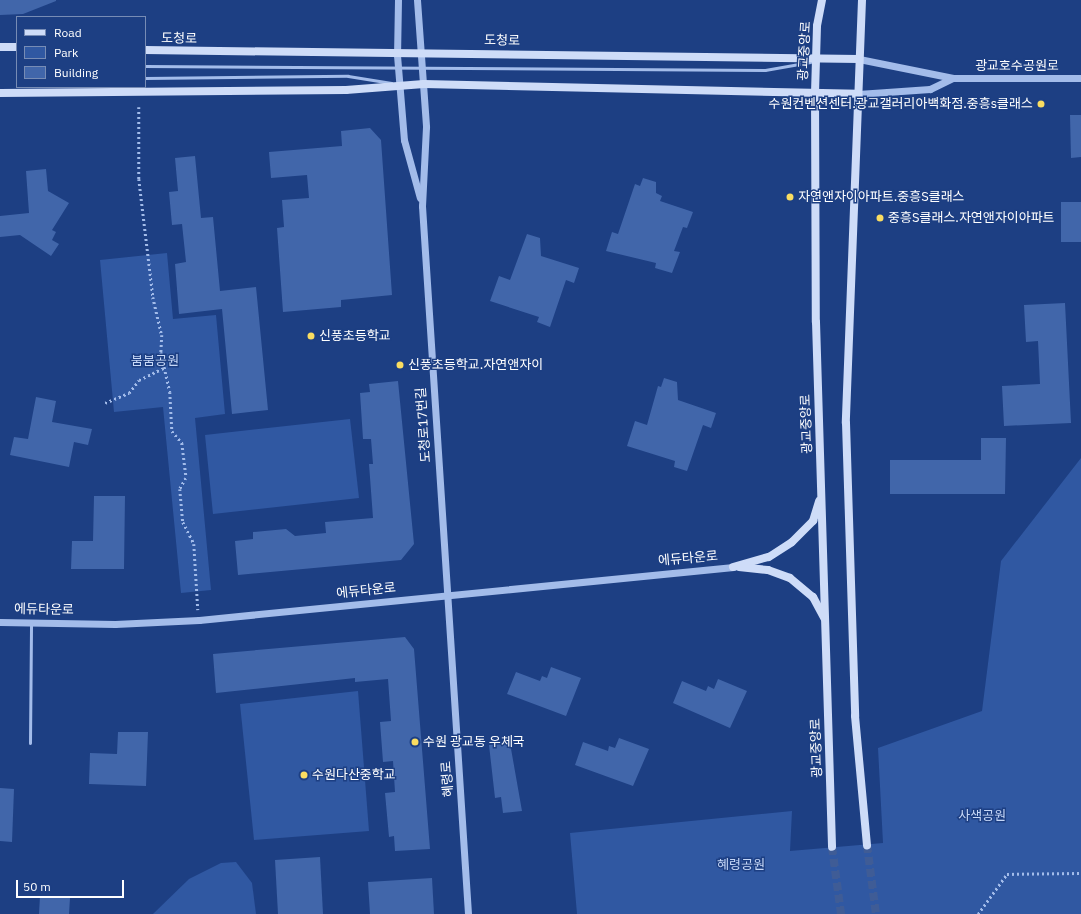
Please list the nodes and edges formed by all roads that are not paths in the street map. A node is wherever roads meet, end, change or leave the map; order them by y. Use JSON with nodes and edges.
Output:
{"nodes":[{"id":1,"x":398,"y":0,"type":"edge"},
{"id":2,"x":417,"y":0,"type":"edge"},
{"id":3,"x":822,"y":0,"type":"edge"},
{"id":4,"x":862,"y":0,"type":"edge"},
{"id":5,"x":0,"y":47,"type":"edge"},
{"id":6,"x":16,"y":47,"type":"edge"},
{"id":7,"x":146,"y":50,"type":"edge"},
{"id":8,"x":397,"y":55,"type":"junction"},
{"id":9,"x":422,"y":55,"type":"junction"},
{"id":10,"x":859,"y":59,"type":"junction"},
{"id":11,"x":816,"y":60,"type":"junction"},
{"id":12,"x":398,"y":65,"type":"junction"},
{"id":13,"x":146,"y":66,"type":"edge"},
{"id":14,"x":424,"y":67,"type":"junction"},
{"id":15,"x":146,"y":78,"type":"edge"},
{"id":16,"x":953,"y":78,"type":"junction"},
{"id":17,"x":1081,"y":78,"type":"edge"},
{"id":18,"x":424,"y":84,"type":"junction"},
{"id":19,"x":399,"y":85,"type":"junction"},
{"id":20,"x":815,"y":92,"type":"junction"},
{"id":21,"x":0,"y":93,"type":"edge"},
{"id":22,"x":858,"y":94,"type":"junction"},
{"id":23,"x":422,"y":206,"type":"junction"},
{"id":24,"x":821,"y":495,"type":"junction"},
{"id":25,"x":733,"y":567,"type":"junction"},
{"id":26,"x":447,"y":594,"type":"junction"},
{"id":27,"x":826,"y":620,"type":"junction"},
{"id":28,"x":0,"y":622,"type":"edge"},
{"id":29,"x":31,"y":622,"type":"junction"},
{"id":30,"x":30,"y":743,"type":"dead end"},
{"id":31,"x":867,"y":845,"type":"tunnel mouth"},
{"id":32,"x":832,"y":847,"type":"tunnel mouth"},
{"id":33,"x":468,"y":914,"type":"edge"}],
"edges":[{"from":1,"to":8,"type":"street","name":"도청로17번길"},
{"from":2,"to":9,"type":"street","name":"도청로17번길"},
{"from":3,"to":11,"type":"main road","name":"광교중앙로"},
{"from":4,"to":10,"type":"main road"},
{"from":5,"to":6,"type":"main road"},
{"from":7,"to":8,"type":"main road","name":"도청로"},
{"from":8,"to":9,"type":"main road","name":"도청로"},
{"from":8,"to":12,"type":"street","name":"도청로17번길"},
{"from":9,"to":11,"type":"main road","name":"도청로"},
{"from":9,"to":14,"type":"street","name":"도청로17번길"},
{"from":10,"to":11,"type":"main road","name":"도청로"},
{"from":10,"to":16,"type":"street","name":"광교호수공원로"},
{"from":10,"to":22,"type":"main road"},
{"from":11,"to":14,"type":"lane"},
{"from":11,"to":20,"type":"main road","name":"광교중앙로"},
{"from":12,"to":13,"type":"lane"},
{"from":12,"to":14,"type":"lane"},
{"from":12,"to":19,"type":"street","name":"도청로17번길"},
{"from":14,"to":18,"type":"street","name":"도청로17번길"},
{"from":15,"to":19,"type":"lane"},
{"from":16,"to":17,"type":"street","name":"광교호수공원로"},
{"from":16,"to":22,"type":"street","name":"광교호수공원로"},
{"from":18,"to":19,"type":"main road"},
{"from":18,"to":20,"type":"main road"},
{"from":18,"to":23,"type":"street","name":"도청로17번길"},
{"from":19,"to":21,"type":"main road"},
{"from":19,"to":23,"type":"street","name":"도청로17번길"},
{"from":20,"to":22,"type":"main road"},
{"from":20,"to":24,"type":"main road","name":"광교중앙로"},
{"from":22,"to":31,"type":"main road"},
{"from":23,"to":26,"type":"street","name":"도청로17번길"},
{"from":24,"to":25,"type":"main road"},
{"from":24,"to":27,"type":"main road","name":"광교중앙로"},
{"from":25,"to":26,"type":"street","name":"에듀타운로"},
{"from":25,"to":27,"type":"main road"},
{"from":26,"to":29,"type":"street","name":"에듀타운로"},
{"from":26,"to":33,"type":"street","name":"혜령로"},
{"from":27,"to":32,"type":"main road","name":"광교중앙로"},
{"from":28,"to":29,"type":"street","name":"에듀타운로"},
{"from":29,"to":30,"type":"lane"}]}
